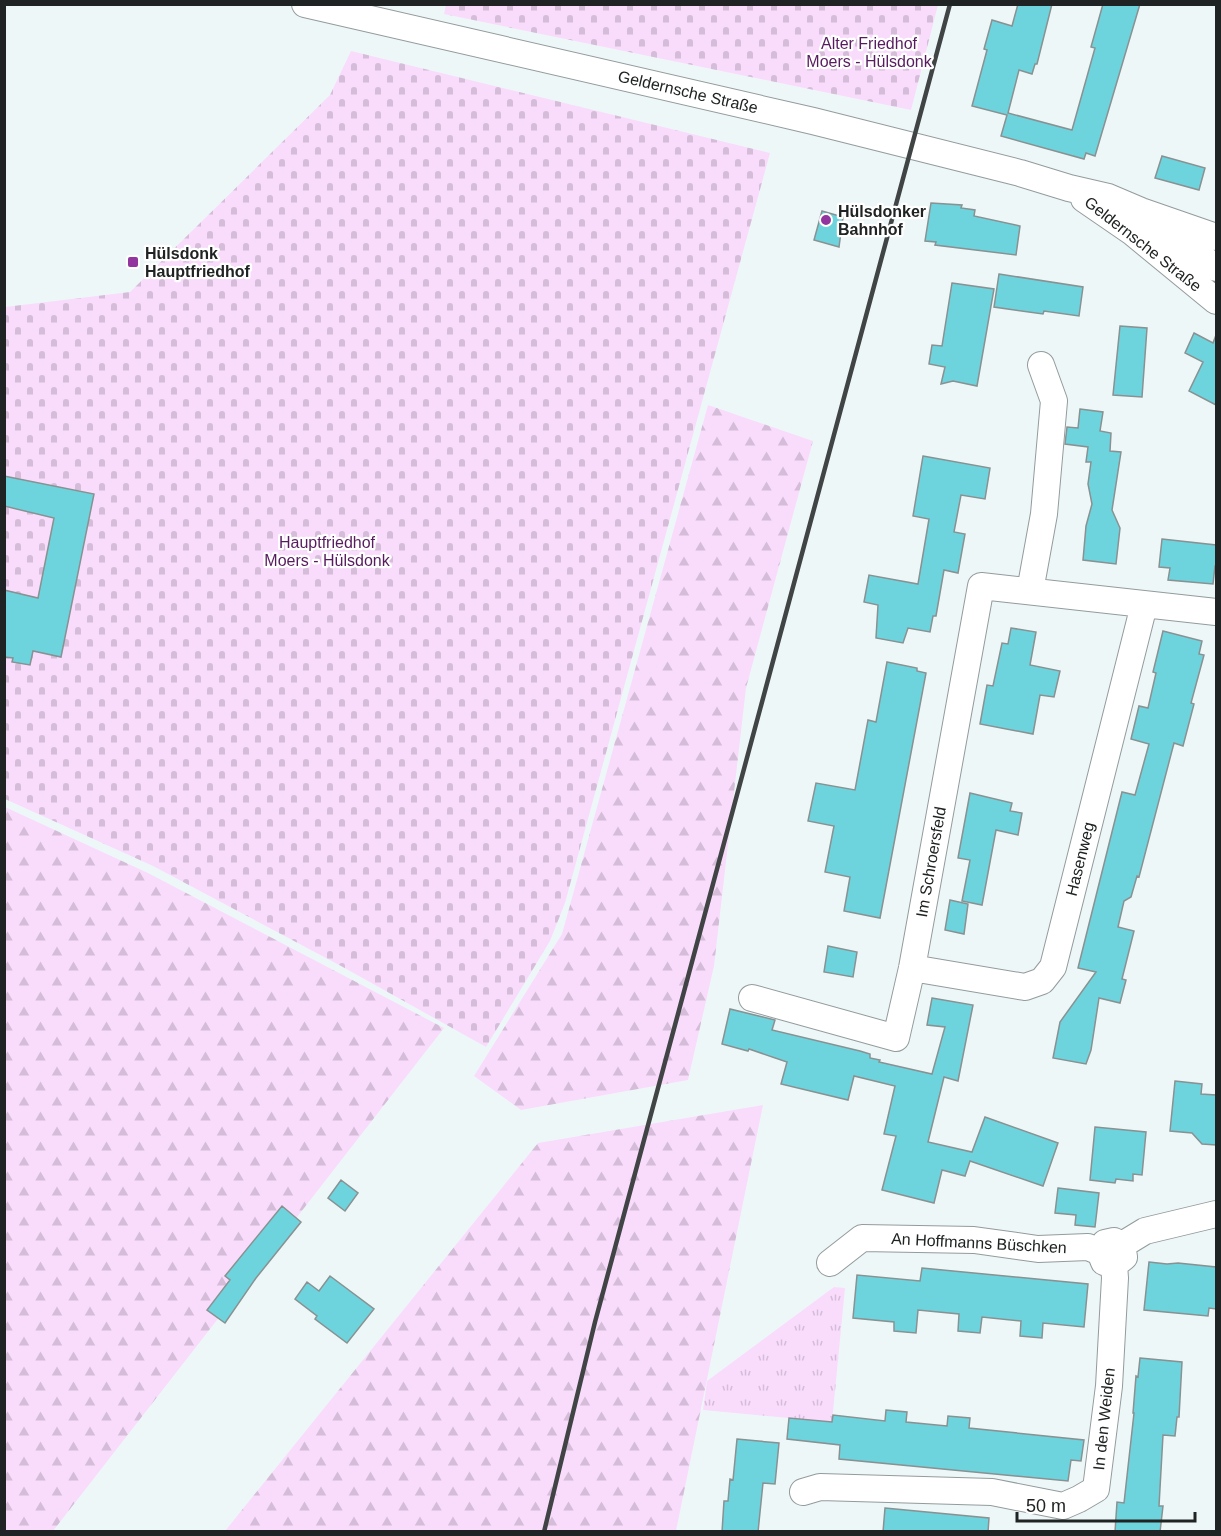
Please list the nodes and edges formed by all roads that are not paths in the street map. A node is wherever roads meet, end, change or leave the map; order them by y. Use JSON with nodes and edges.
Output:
{"nodes":[{"id":1,"x":304,"y":4,"type":"edge"},
{"id":2,"x":1069,"y":188,"type":"junction"},
{"id":3,"x":1141,"y":211,"type":"junction"},
{"id":4,"x":1216,"y":237,"type":"edge"},
{"id":5,"x":1216,"y":268,"type":"edge"},
{"id":6,"x":1216,"y":301,"type":"edge"},
{"id":7,"x":1041,"y":365,"type":"dead end"},
{"id":8,"x":1030,"y":591,"type":"junction"},
{"id":9,"x":1144,"y":605,"type":"junction"},
{"id":10,"x":1216,"y":612,"type":"edge"},
{"id":11,"x":912,"y":968,"type":"junction"},
{"id":12,"x":752,"y":998,"type":"dead end"},
{"id":13,"x":1216,"y":1214,"type":"edge"},
{"id":14,"x":1112,"y":1254,"type":"junction"},
{"id":15,"x":830,"y":1263,"type":"dead end"},
{"id":16,"x":803,"y":1492,"type":"dead end"}],
"edges":[{"from":1,"to":2,"type":"street","name":"Geldernsche Straße"},
{"from":2,"to":3,"type":"street","name":"Geldernsche Straße"},
{"from":2,"to":6,"type":"street","name":"Geldernsche Straße"},
{"from":3,"to":4,"type":"street","name":"Geldernsche Straße"},
{"from":3,"to":5,"type":"street","name":"Geldernsche Straße"},
{"from":7,"to":8,"type":"street"},
{"from":8,"to":9,"type":"street","name":"Im Schroersfeld"},
{"from":8,"to":11,"type":"street","name":"Im Schroersfeld"},
{"from":9,"to":10,"type":"street","name":"Im Schroersfeld"},
{"from":9,"to":11,"type":"street","name":"Hasenweg"},
{"from":11,"to":12,"type":"street","name":"Im Schroersfeld"},
{"from":13,"to":14,"type":"street"},
{"from":14,"to":15,"type":"street","name":"An Hoffmanns Büschken"},
{"from":14,"to":16,"type":"street","name":"In den Weiden"}]}
